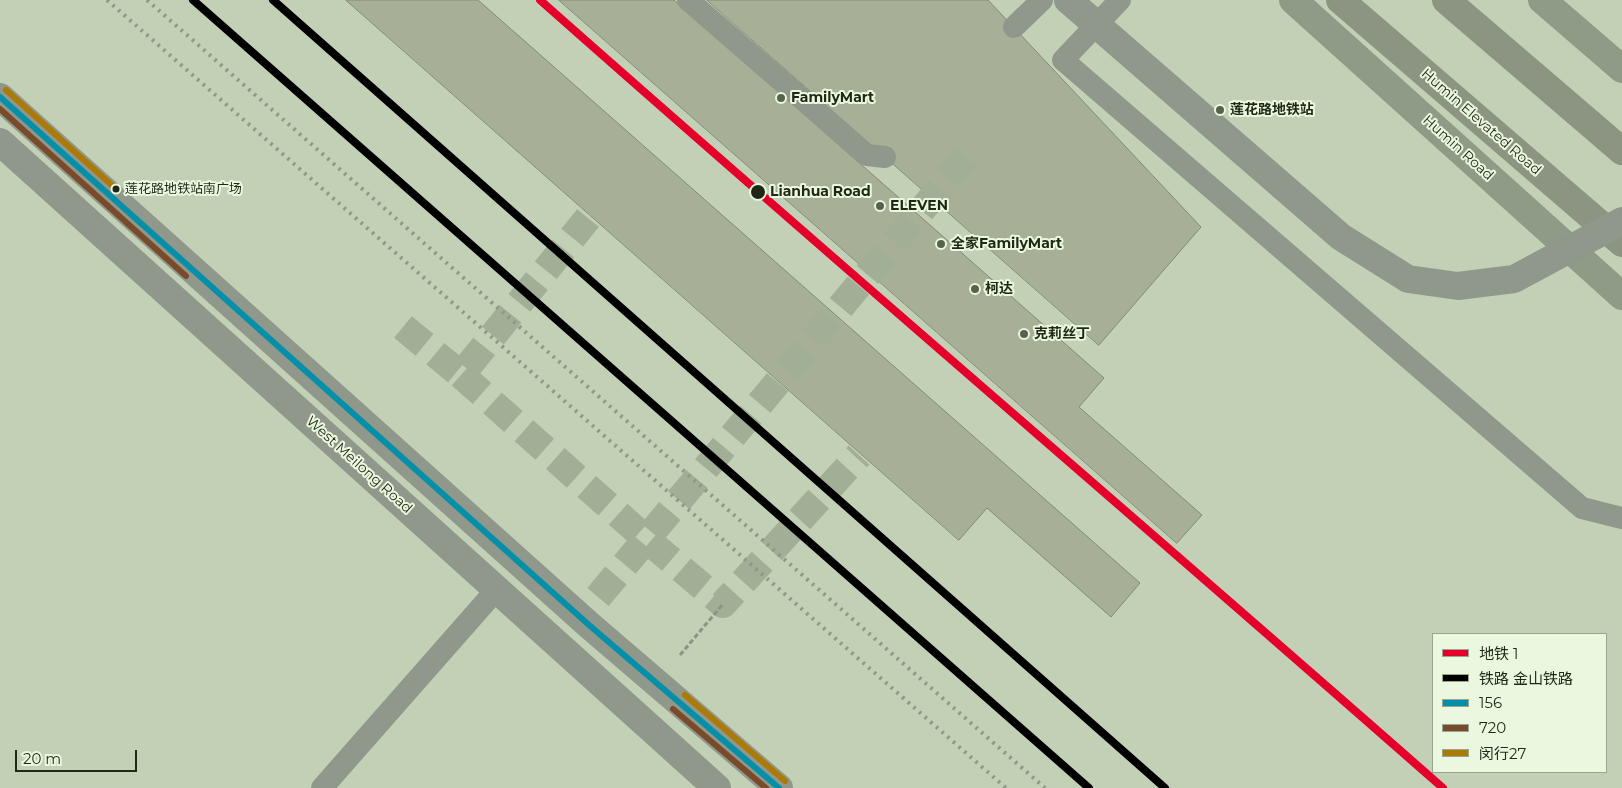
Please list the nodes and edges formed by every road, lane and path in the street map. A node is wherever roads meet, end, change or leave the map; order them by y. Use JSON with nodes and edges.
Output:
{"nodes":[{"id":1,"x":688,"y":0,"type":"edge"},
{"id":2,"x":1042,"y":0,"type":"edge"},
{"id":3,"x":1068,"y":0,"type":"edge"},
{"id":4,"x":1120,"y":0,"type":"edge"},
{"id":5,"x":1293,"y":0,"type":"edge"},
{"id":6,"x":1340,"y":0,"type":"edge"},
{"id":7,"x":1446,"y":0,"type":"edge"},
{"id":8,"x":1542,"y":0,"type":"edge"},
{"id":9,"x":1014,"y":27,"type":"dead end"},
{"id":10,"x":1622,"y":68,"type":"edge"},
{"id":11,"x":0,"y":97,"type":"edge"},
{"id":12,"x":0,"y":142,"type":"edge"},
{"id":13,"x":1622,"y":151,"type":"edge"},
{"id":14,"x":885,"y":157,"type":"dead end"},
{"id":15,"x":1622,"y":221,"type":"edge"},
{"id":16,"x":1622,"y":243,"type":"edge"},
{"id":17,"x":1622,"y":296,"type":"edge"},
{"id":18,"x":1622,"y":518,"type":"edge"},
{"id":19,"x":497,"y":589,"type":"junction"},
{"id":20,"x":723,"y":604,"type":"dead end"},
{"id":21,"x":675,"y":662,"type":"dead end"},
{"id":22,"x":322,"y":788,"type":"edge"},
{"id":23,"x":717,"y":788,"type":"edge"},
{"id":24,"x":779,"y":788,"type":"edge"}],
"edges":[{"from":1,"to":14,"type":"lane"},
{"from":2,"to":9,"type":"lane"},
{"from":3,"to":15,"type":"street","bridge":true},
{"from":4,"to":18,"type":"lane"},
{"from":5,"to":17,"type":"main road","name":"Humin Road"},
{"from":6,"to":16,"type":"highway","name":"Humin Elevated Road"},
{"from":7,"to":13,"type":"highway"},
{"from":8,"to":10,"type":"main road"},
{"from":11,"to":24,"type":"street"},
{"from":12,"to":19,"type":"street","name":"West Meilong Road"},
{"from":19,"to":22,"type":"lane"},
{"from":19,"to":23,"type":"street","name":"West Meilong Road"},
{"from":20,"to":21,"type":"path"}]}
